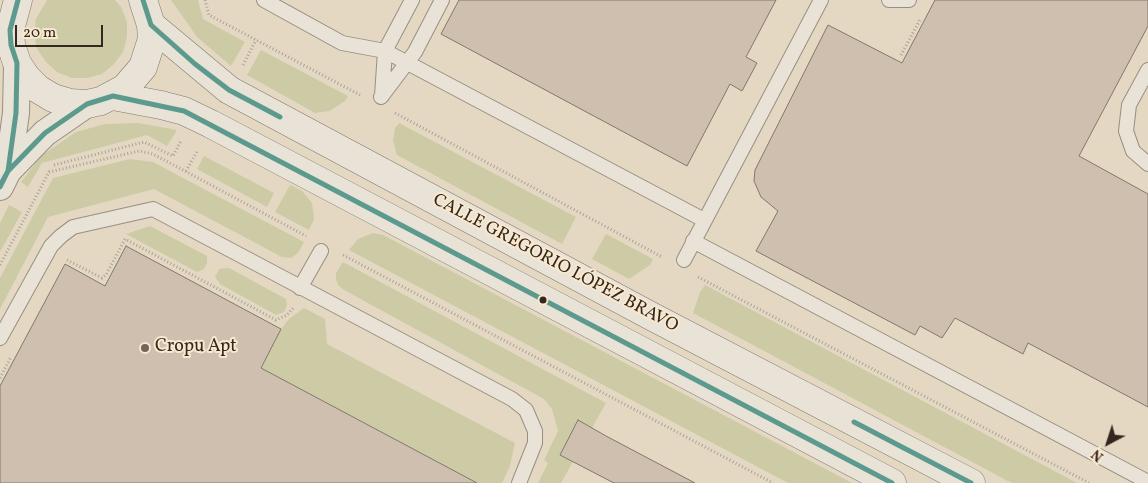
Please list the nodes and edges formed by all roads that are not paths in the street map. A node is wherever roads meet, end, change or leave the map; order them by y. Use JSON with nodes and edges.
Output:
{"nodes":[{"id":1,"x":18,"y":0,"type":"edge"},
{"id":2,"x":264,"y":0,"type":"edge"},
{"id":3,"x":412,"y":0,"type":"edge"},
{"id":4,"x":442,"y":0,"type":"edge"},
{"id":5,"x":821,"y":0,"type":"edge"},
{"id":6,"x":889,"y":0,"type":"edge"},
{"id":7,"x":910,"y":0,"type":"edge"},
{"id":8,"x":146,"y":7,"type":"edge"},
{"id":9,"x":9,"y":47,"type":"edge"},
{"id":10,"x":385,"y":51,"type":"junction"},
{"id":11,"x":411,"y":58,"type":"junction"},
{"id":12,"x":1148,"y":70,"type":"edge"},
{"id":13,"x":113,"y":96,"type":"junction"},
{"id":14,"x":87,"y":104,"type":"junction"},
{"id":15,"x":1148,"y":164,"type":"edge"},
{"id":16,"x":4,"y":179,"type":"edge"},
{"id":17,"x":704,"y":220,"type":"junction"},
{"id":18,"x":693,"y":241,"type":"junction"},
{"id":19,"x":321,"y":251,"type":"dead end"},
{"id":20,"x":684,"y":260,"type":"dead end"},
{"id":21,"x":300,"y":288,"type":"junction"},
{"id":22,"x":0,"y":338,"type":"edge"},
{"id":23,"x":1148,"y":482,"type":"edge"},
{"id":24,"x":519,"y":483,"type":"edge"},
{"id":25,"x":892,"y":483,"type":"edge"},
{"id":26,"x":971,"y":483,"type":"edge"}],
"edges":[{"from":1,"to":9,"type":"main road"},
{"from":2,"to":10,"type":"lane"},
{"from":3,"to":10,"type":"lane"},
{"from":4,"to":11,"type":"lane"},
{"from":5,"to":17,"type":"lane"},
{"from":6,"to":7,"type":"lane"},
{"from":8,"to":13,"type":"main road"},
{"from":8,"to":26,"type":"main road","name":"CALLE GREGORIO LÓPEZ BRAVO"},
{"from":9,"to":14,"type":"main road"},
{"from":9,"to":16,"type":"street"},
{"from":10,"to":11,"type":"lane"},
{"from":10,"to":11,"type":"lane"},
{"from":11,"to":17,"type":"lane"},
{"from":12,"to":15,"type":"lane"},
{"from":13,"to":14,"type":"main road"},
{"from":13,"to":25,"type":"main road","name":"CALLE GREGORIO LÓPEZ BRAVO"},
{"from":14,"to":16,"type":"street"},
{"from":17,"to":18,"type":"lane"},
{"from":18,"to":20,"type":"lane"},
{"from":18,"to":23,"type":"lane"},
{"from":19,"to":21,"type":"lane"},
{"from":21,"to":22,"type":"lane"},
{"from":21,"to":24,"type":"lane"}]}
